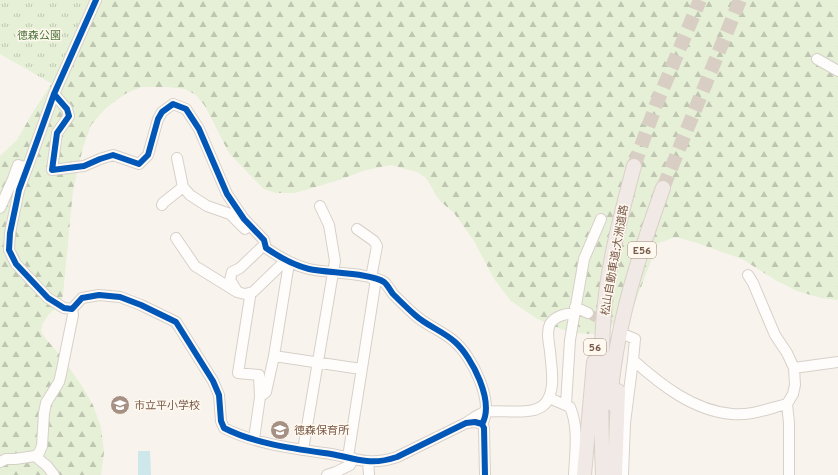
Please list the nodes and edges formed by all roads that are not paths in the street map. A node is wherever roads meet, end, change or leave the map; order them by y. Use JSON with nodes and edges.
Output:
{"nodes":[{"id":1,"x":96,"y":0,"type":"edge"},
{"id":2,"x":817,"y":59,"type":"dead end"},
{"id":3,"x":838,"y":71,"type":"edge"},
{"id":4,"x":54,"y":94,"type":"junction"},
{"id":5,"x":177,"y":158,"type":"dead end"},
{"id":6,"x":634,"y":166,"type":"tunnel mouth"},
{"id":7,"x":27,"y":168,"type":"junction"},
{"id":8,"x":183,"y":187,"type":"junction"},
{"id":9,"x":663,"y":188,"type":"tunnel mouth"},
{"id":10,"x":162,"y":205,"type":"dead end"},
{"id":11,"x":320,"y":206,"type":"dead end"},
{"id":12,"x":0,"y":208,"type":"edge"},
{"id":13,"x":601,"y":219,"type":"dead end"},
{"id":14,"x":357,"y":229,"type":"dead end"},
{"id":15,"x":176,"y":238,"type":"dead end"},
{"id":16,"x":264,"y":245,"type":"junction"},
{"id":17,"x":286,"y":261,"type":"junction"},
{"id":18,"x":333,"y":273,"type":"junction"},
{"id":19,"x":748,"y":275,"type":"dead end"},
{"id":20,"x":373,"y":278,"type":"junction"},
{"id":21,"x":237,"y":292,"type":"junction"},
{"id":22,"x":249,"y":294,"type":"junction"},
{"id":23,"x":72,"y":309,"type":"junction"},
{"id":24,"x":575,"y":310,"type":"junction"},
{"id":25,"x":588,"y":313,"type":"tunnel mouth"},
{"id":26,"x":624,"y":314,"type":"joint"},
{"id":27,"x":628,"y":336,"type":"tunnel mouth"},
{"id":28,"x":274,"y":356,"type":"junction"},
{"id":29,"x":633,"y":360,"type":"junction"},
{"id":30,"x":838,"y":362,"type":"edge"},
{"id":31,"x":317,"y":363,"type":"junction"},
{"id":32,"x":794,"y":368,"type":"junction"},
{"id":33,"x":361,"y":369,"type":"junction"},
{"id":34,"x":260,"y":397,"type":"junction"},
{"id":35,"x":549,"y":398,"type":"junction"},
{"id":36,"x":566,"y":404,"type":"junction"},
{"id":37,"x":787,"y":404,"type":"junction"},
{"id":38,"x":485,"y":412,"type":"junction"},
{"id":39,"x":604,"y":412,"type":"junction"},
{"id":40,"x":466,"y":423,"type":"junction"},
{"id":41,"x":482,"y":424,"type":"junction"},
{"id":42,"x":254,"y":439,"type":"junction"},
{"id":43,"x":303,"y":450,"type":"junction"},
{"id":44,"x":35,"y":456,"type":"junction"},
{"id":45,"x":351,"y":458,"type":"junction"},
{"id":46,"x":368,"y":461,"type":"junction"},
{"id":47,"x":0,"y":462,"type":"edge"},
{"id":48,"x":54,"y":475,"type":"edge"},
{"id":49,"x":328,"y":475,"type":"edge"},
{"id":50,"x":369,"y":475,"type":"edge"},
{"id":51,"x":485,"y":475,"type":"edge"},
{"id":52,"x":574,"y":475,"type":"edge"},
{"id":53,"x":584,"y":475,"type":"edge"},
{"id":54,"x":603,"y":475,"type":"edge"},
{"id":55,"x":615,"y":475,"type":"edge"},
{"id":56,"x":624,"y":475,"type":"edge"},
{"id":57,"x":789,"y":475,"type":"edge"}],
"edges":[{"from":1,"to":4,"type":"street"},
{"from":2,"to":3,"type":"street"},
{"from":4,"to":7,"type":"street"},
{"from":4,"to":16,"type":"street"},
{"from":5,"to":8,"type":"street"},
{"from":6,"to":39,"type":"highway","name":"松山自動車道;大洲道路","number":"E56"},
{"from":7,"to":12,"type":"street"},
{"from":7,"to":23,"type":"street"},
{"from":8,"to":10,"type":"street"},
{"from":8,"to":16,"type":"street"},
{"from":9,"to":26,"type":"highway","name":"松山自動車道;大洲道路","number":"E56"},
{"from":11,"to":18,"type":"street"},
{"from":13,"to":24,"type":"street"},
{"from":14,"to":20,"type":"street"},
{"from":15,"to":21,"type":"street"},
{"from":16,"to":17,"type":"street"},
{"from":16,"to":21,"type":"street"},
{"from":17,"to":18,"type":"street"},
{"from":17,"to":22,"type":"street"},
{"from":17,"to":28,"type":"street"},
{"from":18,"to":20,"type":"street"},
{"from":18,"to":31,"type":"street"},
{"from":19,"to":32,"type":"street"},
{"from":20,"to":33,"type":"street"},
{"from":20,"to":38,"type":"street"},
{"from":21,"to":22,"type":"street"},
{"from":22,"to":34,"type":"street"},
{"from":23,"to":42,"type":"street"},
{"from":23,"to":44,"type":"street"},
{"from":24,"to":25,"type":"street"},
{"from":24,"to":35,"type":"street"},
{"from":24,"to":36,"type":"street"},
{"from":26,"to":39,"type":"highway","number":"56"},
{"from":27,"to":29,"type":"street"},
{"from":28,"to":31,"type":"street"},
{"from":28,"to":34,"type":"street"},
{"from":29,"to":37,"type":"street"},
{"from":29,"to":56,"type":"street"},
{"from":30,"to":32,"type":"street"},
{"from":31,"to":33,"type":"street"},
{"from":31,"to":43,"type":"street"},
{"from":32,"to":37,"type":"street"},
{"from":33,"to":45,"type":"street"},
{"from":34,"to":42,"type":"street"},
{"from":35,"to":36,"type":"street"},
{"from":35,"to":38,"type":"street"},
{"from":36,"to":52,"type":"street"},
{"from":37,"to":57,"type":"street"},
{"from":38,"to":40,"type":"street"},
{"from":38,"to":41,"type":"street"},
{"from":39,"to":53,"type":"highway"},
{"from":39,"to":54,"type":"highway","name":"松山自動車道;大洲道路","number":"E56"},
{"from":39,"to":55,"type":"highway"},
{"from":40,"to":41,"type":"street"},
{"from":40,"to":46,"type":"street"},
{"from":41,"to":51,"type":"street"},
{"from":42,"to":43,"type":"street"},
{"from":43,"to":45,"type":"street"},
{"from":44,"to":47,"type":"street"},
{"from":44,"to":48,"type":"street"},
{"from":45,"to":46,"type":"street"},
{"from":45,"to":49,"type":"street"},
{"from":46,"to":50,"type":"street"}]}
